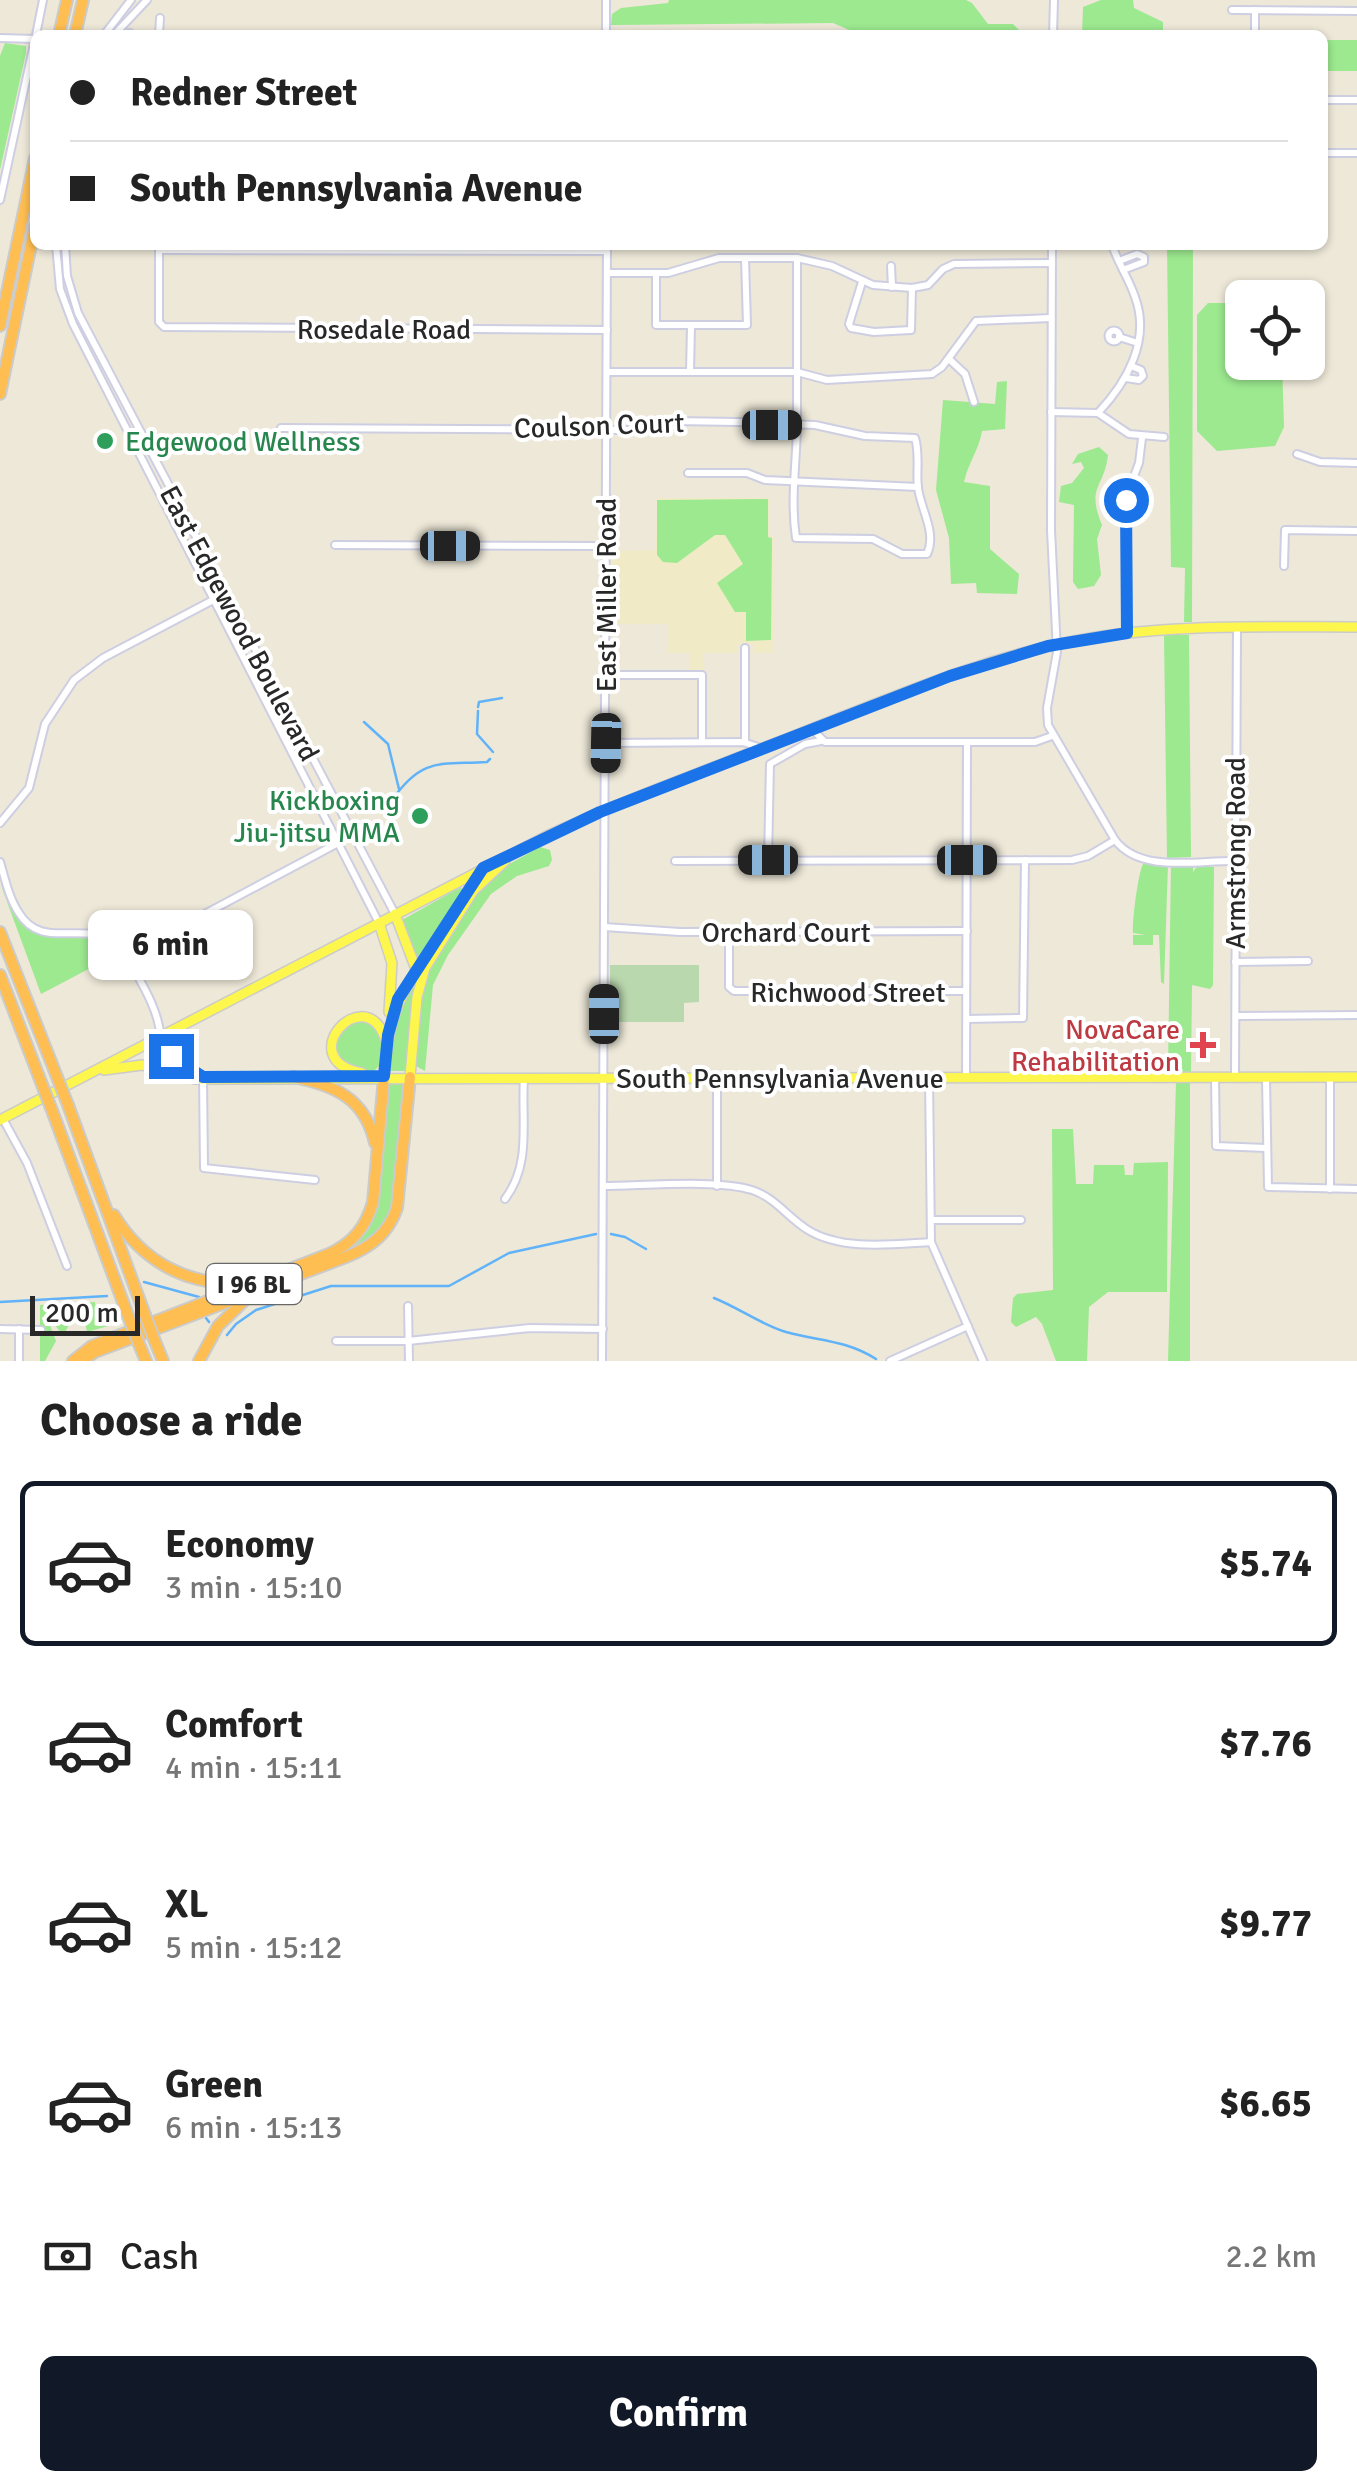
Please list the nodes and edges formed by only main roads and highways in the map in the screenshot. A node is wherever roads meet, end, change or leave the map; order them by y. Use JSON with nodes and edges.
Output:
{"nodes":[{"id":1,"x":66,"y":0,"type":"edge"},
{"id":2,"x":82,"y":0,"type":"edge"},
{"id":3,"x":61,"y":30,"type":"edge"},
{"id":4,"x":76,"y":30,"type":"edge"},
{"id":5,"x":30,"y":182,"type":"edge"},
{"id":6,"x":30,"y":250,"type":"edge"},
{"id":7,"x":0,"y":326,"type":"edge"},
{"id":8,"x":0,"y":394,"type":"edge"},
{"id":9,"x":1357,"y":627,"type":"edge"},
{"id":10,"x":510,"y":854,"type":"junction"},
{"id":11,"x":483,"y":868,"type":"junction"},
{"id":12,"x":395,"y":914,"type":"junction"},
{"id":13,"x":379,"y":923,"type":"junction"},
{"id":14,"x":0,"y":932,"type":"edge"},
{"id":15,"x":416,"y":970,"type":"junction"},
{"id":16,"x":0,"y":975,"type":"edge"},
{"id":17,"x":417,"y":997,"type":"junction"},
{"id":18,"x":160,"y":1036,"type":"junction"},
{"id":19,"x":388,"y":1040,"type":"junction"},
{"id":20,"x":92,"y":1072,"type":"junction"},
{"id":21,"x":384,"y":1076,"type":"junction"},
{"id":22,"x":410,"y":1076,"type":"junction"},
{"id":23,"x":203,"y":1077,"type":"junction"},
{"id":24,"x":293,"y":1077,"type":"junction"},
{"id":25,"x":1357,"y":1077,"type":"edge"},
{"id":26,"x":1,"y":1119,"type":"edge"},
{"id":27,"x":377,"y":1156,"type":"junction"},
{"id":28,"x":103,"y":1198,"type":"junction"},
{"id":29,"x":284,"y":1276,"type":"junction"},
{"id":30,"x":145,"y":1360,"type":"edge"},
{"id":31,"x":73,"y":1361,"type":"edge"},
{"id":32,"x":81,"y":1361,"type":"edge"},
{"id":33,"x":162,"y":1361,"type":"edge"},
{"id":34,"x":199,"y":1361,"type":"edge"}],
"edges":[{"from":1,"to":3,"type":"highway"},
{"from":2,"to":4,"type":"highway"},
{"from":5,"to":7,"type":"highway"},
{"from":6,"to":8,"type":"highway"},
{"from":9,"to":10,"type":"main road","number":"I 96 BL"},
{"from":10,"to":11,"type":"main road","number":"I 96 BL"},
{"from":10,"to":17,"type":"main road","number":"I 96 BL"},
{"from":11,"to":12,"type":"main road"},
{"from":11,"to":15,"type":"main road","number":"I 96 BL"},
{"from":12,"to":13,"type":"main road"},
{"from":12,"to":15,"type":"main road","name":"East Edgewood Boulevard"},
{"from":13,"to":18,"type":"main road"},
{"from":13,"to":19,"type":"main road","name":"East Edgewood Boulevard"},
{"from":14,"to":28,"type":"highway","bridge":true},
{"from":15,"to":17,"type":"main road","name":"East Edgewood Boulevard"},
{"from":15,"to":19,"type":"main road","number":"I 96 BL"},
{"from":16,"to":30,"type":"highway","bridge":true},
{"from":17,"to":22,"type":"main road","number":"I 96 BL"},
{"from":18,"to":20,"type":"main road"},
{"from":18,"to":23,"type":"main road"},
{"from":19,"to":21,"type":"main road","number":"I 96 BL"},
{"from":19,"to":21,"type":"main road"},
{"from":20,"to":23,"type":"main road","name":"South Pennsylvania Avenue"},
{"from":20,"to":26,"type":"main road"},
{"from":21,"to":22,"type":"main road","name":"South Pennsylvania Avenue"},
{"from":21,"to":24,"type":"main road","name":"South Pennsylvania Avenue"},
{"from":21,"to":27,"type":"highway","number":"I 96 BL"},
{"from":22,"to":25,"type":"main road","name":"South Pennsylvania Avenue"},
{"from":22,"to":29,"type":"highway","number":"I 96 BL"},
{"from":23,"to":24,"type":"main road","name":"South Pennsylvania Avenue"},
{"from":24,"to":27,"type":"highway"},
{"from":27,"to":29,"type":"highway","number":"I 96 BL"},
{"from":28,"to":29,"type":"highway"},
{"from":28,"to":33,"type":"highway","bridge":true},
{"from":29,"to":31,"type":"highway","number":"I 96 BL"},
{"from":29,"to":32,"type":"highway","number":"I 96 BL"},
{"from":29,"to":34,"type":"highway","number":"I 96 BL"}]}
